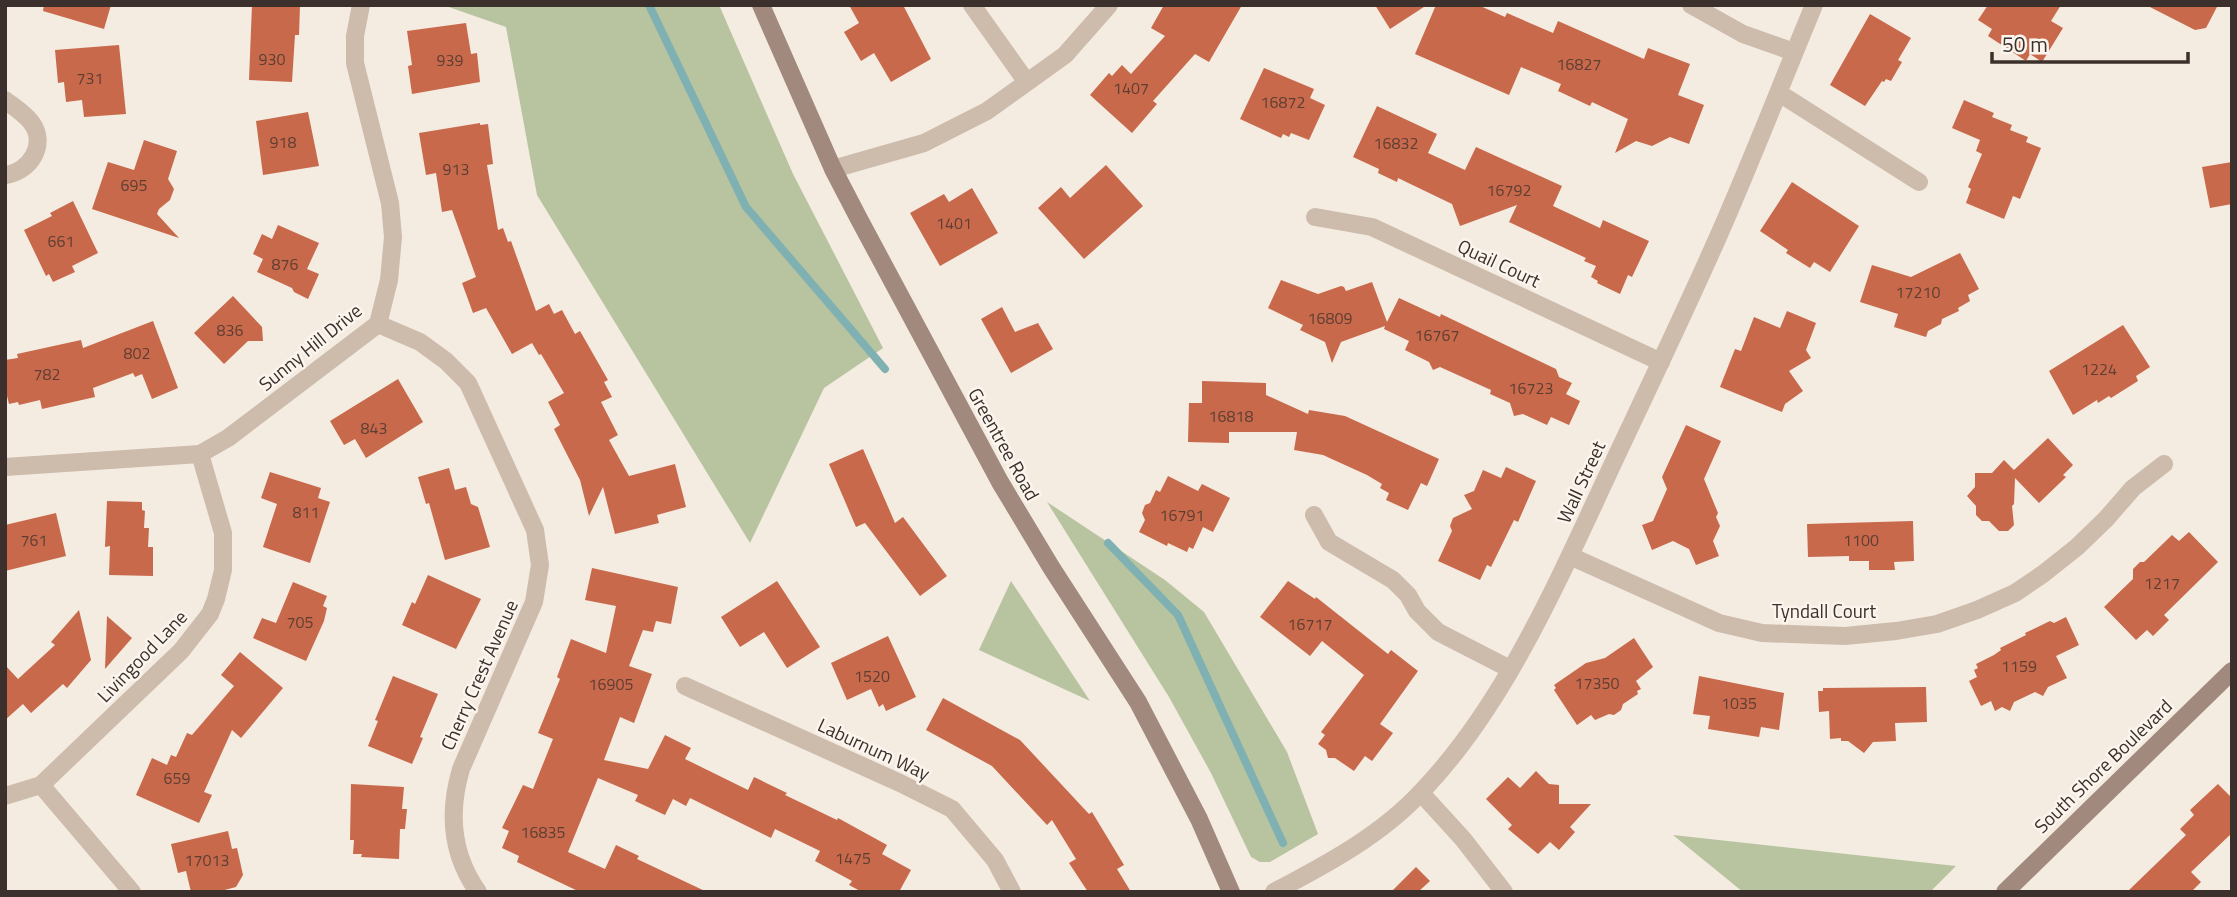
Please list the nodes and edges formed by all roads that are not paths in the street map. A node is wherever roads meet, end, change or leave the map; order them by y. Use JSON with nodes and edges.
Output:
{"nodes":[{"id":1,"x":361,"y":5,"type":"edge"},
{"id":2,"x":761,"y":5,"type":"edge"},
{"id":3,"x":972,"y":5,"type":"edge"},
{"id":4,"x":1109,"y":5,"type":"edge"},
{"id":5,"x":1691,"y":5,"type":"edge"},
{"id":6,"x":1814,"y":5,"type":"edge"},
{"id":7,"x":1794,"y":52,"type":"junction"},
{"id":8,"x":1027,"y":81,"type":"junction"},
{"id":9,"x":1779,"y":93,"type":"junction"},
{"id":10,"x":5,"y":100,"type":"edge"},
{"id":11,"x":833,"y":169,"type":"junction"},
{"id":12,"x":5,"y":175,"type":"edge"},
{"id":13,"x":1919,"y":181,"type":"dead end"},
{"id":14,"x":1315,"y":217,"type":"dead end"},
{"id":15,"x":378,"y":324,"type":"junction"},
{"id":16,"x":1661,"y":362,"type":"junction"},
{"id":17,"x":200,"y":454,"type":"junction"},
{"id":18,"x":2164,"y":464,"type":"dead end"},
{"id":19,"x":5,"y":467,"type":"edge"},
{"id":20,"x":1314,"y":515,"type":"dead end"},
{"id":21,"x":1570,"y":556,"type":"junction"},
{"id":22,"x":1510,"y":669,"type":"junction"},
{"id":23,"x":2232,"y":671,"type":"edge"},
{"id":24,"x":685,"y":686,"type":"dead end"},
{"id":25,"x":41,"y":785,"type":"junction"},
{"id":26,"x":1421,"y":793,"type":"junction"},
{"id":27,"x":5,"y":796,"type":"edge"},
{"id":28,"x":132,"y":892,"type":"edge"},
{"id":29,"x":478,"y":892,"type":"edge"},
{"id":30,"x":1012,"y":892,"type":"edge"},
{"id":31,"x":1231,"y":892,"type":"edge"},
{"id":32,"x":1274,"y":892,"type":"edge"},
{"id":33,"x":1504,"y":892,"type":"edge"},
{"id":34,"x":2005,"y":892,"type":"edge"}],
"edges":[{"from":1,"to":15,"type":"street","name":"Sunny Hill Drive"},
{"from":2,"to":11,"type":"street","name":"Greentree Road"},
{"from":3,"to":8,"type":"street"},
{"from":4,"to":8,"type":"street"},
{"from":5,"to":7,"type":"street"},
{"from":6,"to":7,"type":"street","name":"Wall Street"},
{"from":7,"to":9,"type":"street","name":"Wall Street"},
{"from":8,"to":11,"type":"street"},
{"from":9,"to":13,"type":"street"},
{"from":9,"to":16,"type":"street","name":"Wall Street"},
{"from":10,"to":12,"type":"street"},
{"from":11,"to":31,"type":"street","name":"Greentree Road"},
{"from":14,"to":16,"type":"street","name":"Quail Court"},
{"from":15,"to":17,"type":"street","name":"Sunny Hill Drive"},
{"from":15,"to":29,"type":"street","name":"Cherry Crest Avenue"},
{"from":16,"to":21,"type":"street","name":"Wall Street"},
{"from":17,"to":19,"type":"street","name":"Sunny Hill Drive"},
{"from":17,"to":25,"type":"street","name":"Livingood Lane"},
{"from":18,"to":21,"type":"street","name":"Tyndall Court"},
{"from":20,"to":22,"type":"street"},
{"from":21,"to":22,"type":"street","name":"Wall Street"},
{"from":22,"to":26,"type":"street","name":"Wall Street"},
{"from":23,"to":34,"type":"street","name":"South Shore Boulevard"},
{"from":24,"to":30,"type":"street","name":"Laburnum Way"},
{"from":25,"to":27,"type":"street","name":"Livingood Lane"},
{"from":25,"to":28,"type":"street"},
{"from":26,"to":32,"type":"street","name":"Wall Street"},
{"from":26,"to":33,"type":"street"}]}
